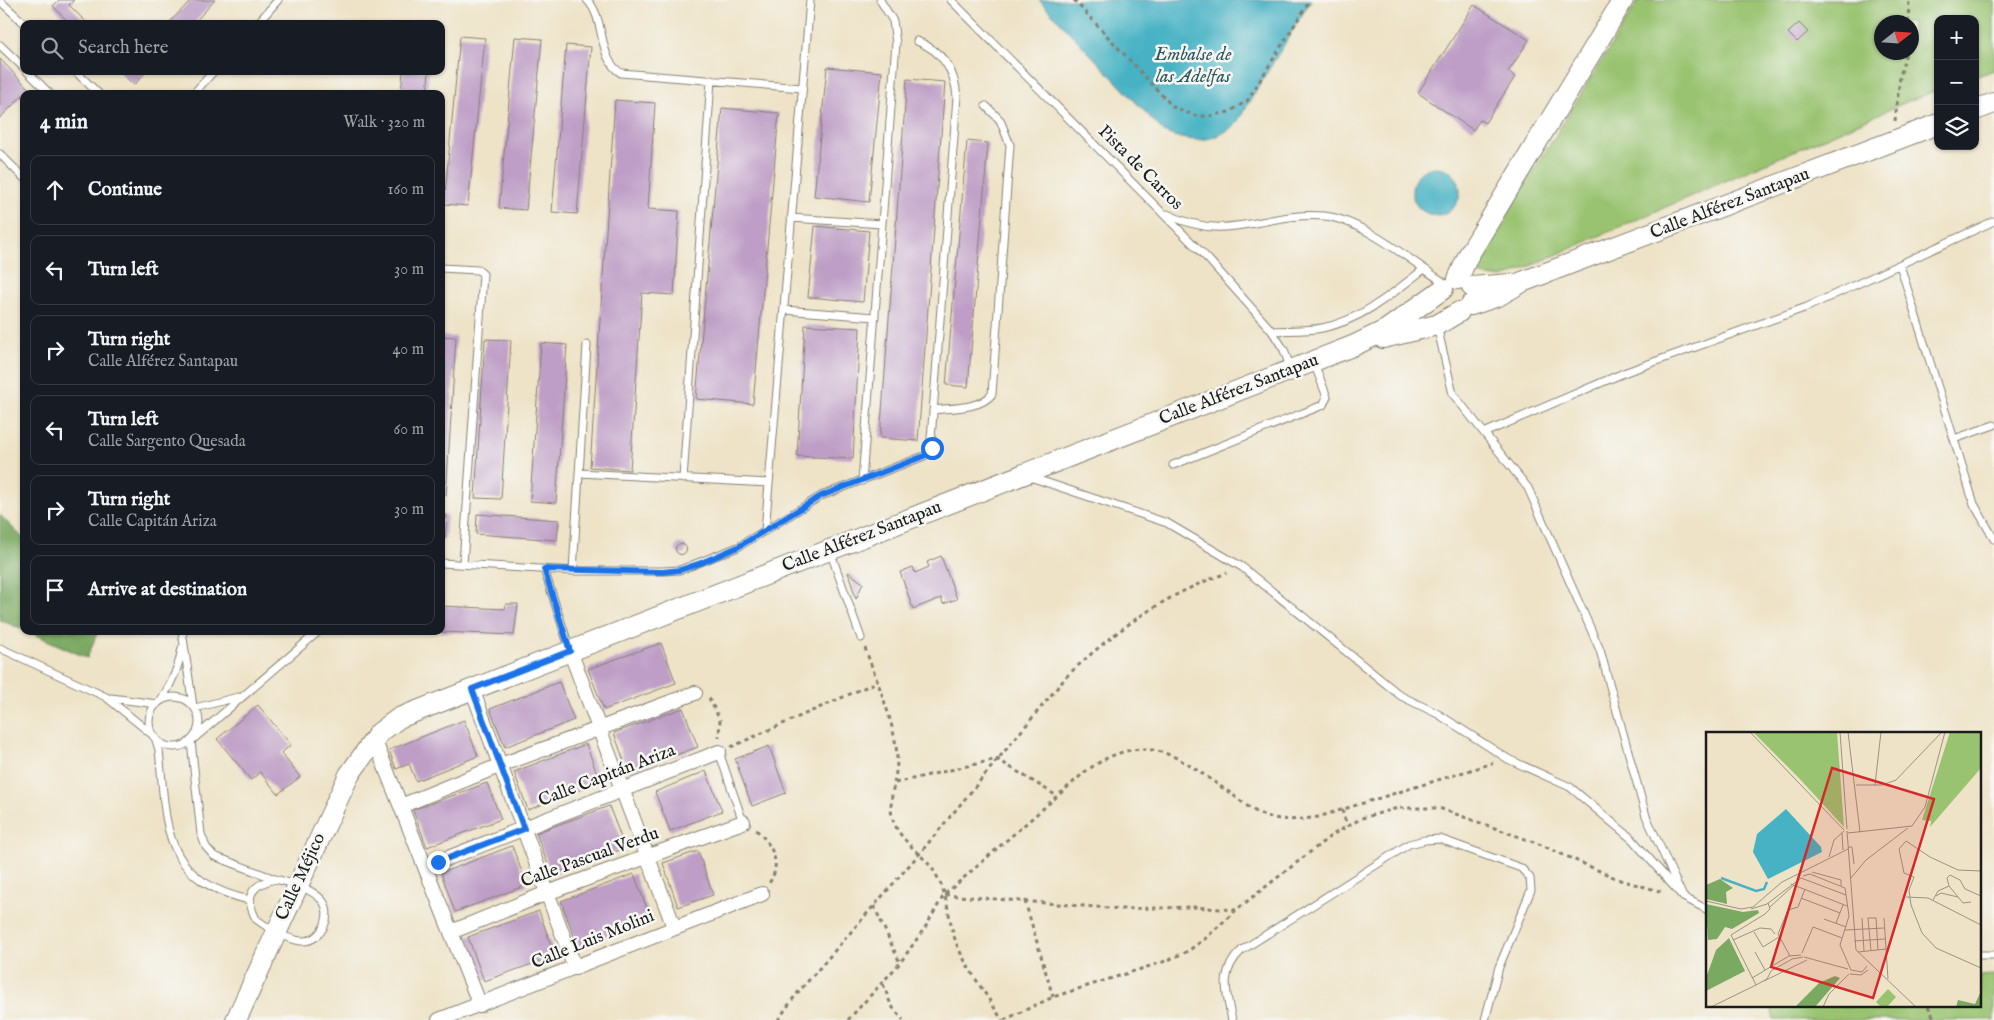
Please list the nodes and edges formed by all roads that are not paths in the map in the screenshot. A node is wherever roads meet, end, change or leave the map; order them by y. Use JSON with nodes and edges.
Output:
{"nodes":[{"id":1,"x":0,"y":0,"type":"edge"},
{"id":2,"x":278,"y":0,"type":"edge"},
{"id":3,"x":810,"y":0,"type":"edge"},
{"id":4,"x":880,"y":0,"type":"edge"},
{"id":5,"x":951,"y":0,"type":"edge"},
{"id":6,"x":1623,"y":0,"type":"edge"},
{"id":7,"x":590,"y":1,"type":"edge"},
{"id":8,"x":21,"y":20,"type":"edge"},
{"id":9,"x":260,"y":20,"type":"edge"},
{"id":10,"x":917,"y":41,"type":"dead end"},
{"id":11,"x":0,"y":45,"type":"edge"},
{"id":12,"x":20,"y":64,"type":"edge"},
{"id":13,"x":31,"y":75,"type":"edge"},
{"id":14,"x":79,"y":75,"type":"edge"},
{"id":15,"x":210,"y":75,"type":"edge"},
{"id":16,"x":711,"y":80,"type":"junction"},
{"id":17,"x":802,"y":88,"type":"junction"},
{"id":18,"x":46,"y":90,"type":"edge"},
{"id":19,"x":95,"y":90,"type":"edge"},
{"id":20,"x":197,"y":90,"type":"edge"},
{"id":21,"x":1994,"y":103,"type":"edge"},
{"id":22,"x":986,"y":106,"type":"dead end"},
{"id":23,"x":1979,"y":109,"type":"edge"},
{"id":24,"x":1934,"y":126,"type":"edge"},
{"id":25,"x":0,"y":154,"type":"edge"},
{"id":26,"x":20,"y":174,"type":"edge"},
{"id":27,"x":1162,"y":212,"type":"junction"},
{"id":28,"x":791,"y":218,"type":"junction"},
{"id":29,"x":1994,"y":221,"type":"edge"},
{"id":30,"x":882,"y":224,"type":"junction"},
{"id":31,"x":1900,"y":265,"type":"junction"},
{"id":32,"x":445,"y":268,"type":"edge"},
{"id":33,"x":1424,"y":269,"type":"junction"},
{"id":34,"x":1458,"y":293,"type":"junction"},
{"id":35,"x":784,"y":310,"type":"junction"},
{"id":36,"x":875,"y":317,"type":"junction"},
{"id":37,"x":1437,"y":325,"type":"junction"},
{"id":38,"x":1272,"y":331,"type":"junction"},
{"id":39,"x":587,"y":345,"type":"dead end"},
{"id":40,"x":1355,"y":345,"type":"junction"},
{"id":41,"x":1313,"y":362,"type":"junction"},
{"id":42,"x":1292,"y":370,"type":"junction"},
{"id":43,"x":934,"y":410,"type":"junction"},
{"id":44,"x":1994,"y":425,"type":"edge"},
{"id":45,"x":1484,"y":433,"type":"junction"},
{"id":46,"x":1954,"y":439,"type":"junction"},
{"id":47,"x":1173,"y":466,"type":"dead end"},
{"id":48,"x":579,"y":473,"type":"junction"},
{"id":49,"x":1023,"y":474,"type":"junction"},
{"id":50,"x":683,"y":479,"type":"junction"},
{"id":51,"x":862,"y":481,"type":"junction"},
{"id":52,"x":769,"y":483,"type":"junction"},
{"id":53,"x":765,"y":531,"type":"junction"},
{"id":54,"x":1994,"y":539,"type":"edge"},
{"id":55,"x":830,"y":550,"type":"junction"},
{"id":56,"x":445,"y":563,"type":"edge"},
{"id":57,"x":462,"y":564,"type":"junction"},
{"id":58,"x":544,"y":569,"type":"junction"},
{"id":59,"x":573,"y":570,"type":"junction"},
{"id":60,"x":182,"y":635,"type":"edge"},
{"id":61,"x":314,"y":635,"type":"edge"},
{"id":62,"x":861,"y":638,"type":"road end"},
{"id":63,"x":183,"y":643,"type":"junction"},
{"id":64,"x":0,"y":648,"type":"edge"},
{"id":65,"x":570,"y":651,"type":"junction"},
{"id":66,"x":472,"y":689,"type":"junction"},
{"id":67,"x":695,"y":693,"type":"road end"},
{"id":68,"x":243,"y":695,"type":"junction"},
{"id":69,"x":106,"y":697,"type":"junction"},
{"id":70,"x":159,"y":703,"type":"junction"},
{"id":71,"x":194,"y":707,"type":"junction"},
{"id":72,"x":599,"y":728,"type":"junction"},
{"id":73,"x":154,"y":737,"type":"junction"},
{"id":74,"x":374,"y":739,"type":"junction"},
{"id":75,"x":191,"y":741,"type":"junction"},
{"id":76,"x":719,"y":752,"type":"joint"},
{"id":77,"x":501,"y":765,"type":"junction"},
{"id":78,"x":623,"y":791,"type":"junction"},
{"id":79,"x":401,"y":806,"type":"junction"},
{"id":80,"x":743,"y":822,"type":"joint"},
{"id":81,"x":524,"y":829,"type":"junction"},
{"id":82,"x":648,"y":857,"type":"junction"},
{"id":83,"x":425,"y":867,"type":"junction"},
{"id":84,"x":274,"y":878,"type":"junction"},
{"id":85,"x":297,"y":886,"type":"junction"},
{"id":86,"x":547,"y":893,"type":"junction"},
{"id":87,"x":762,"y":894,"type":"road end"},
{"id":88,"x":1683,"y":898,"type":"junction"},
{"id":89,"x":249,"y":900,"type":"junction"},
{"id":90,"x":1706,"y":909,"type":"edge"},
{"id":91,"x":674,"y":928,"type":"junction"},
{"id":92,"x":276,"y":931,"type":"junction"},
{"id":93,"x":451,"y":932,"type":"junction"},
{"id":94,"x":575,"y":968,"type":"junction"},
{"id":95,"x":480,"y":1005,"type":"junction"},
{"id":96,"x":236,"y":1020,"type":"edge"},
{"id":97,"x":439,"y":1020,"type":"edge"},
{"id":98,"x":1232,"y":1020,"type":"edge"},
{"id":99,"x":1485,"y":1020,"type":"edge"}],
"edges":[{"from":1,"to":8,"type":"lane"},
{"from":2,"to":9,"type":"lane"},
{"from":3,"to":17,"type":"lane"},
{"from":4,"to":30,"type":"lane"},
{"from":5,"to":27,"type":"lane","name":"Pista de Carros"},
{"from":6,"to":34,"type":"main road"},
{"from":7,"to":16,"type":"lane"},
{"from":10,"to":43,"type":"lane"},
{"from":11,"to":12,"type":"lane"},
{"from":13,"to":18,"type":"lane"},
{"from":14,"to":19,"type":"lane"},
{"from":15,"to":20,"type":"lane"},
{"from":16,"to":17,"type":"lane"},
{"from":16,"to":50,"type":"lane"},
{"from":17,"to":28,"type":"lane"},
{"from":21,"to":23,"type":"main road"},
{"from":22,"to":43,"type":"lane"},
{"from":24,"to":34,"type":"main road","name":"Calle Alférez Santapau"},
{"from":25,"to":26,"type":"lane"},
{"from":27,"to":33,"type":"lane"},
{"from":27,"to":38,"type":"lane","name":"Pista de Carros"},
{"from":28,"to":30,"type":"lane"},
{"from":28,"to":35,"type":"lane"},
{"from":29,"to":31,"type":"lane"},
{"from":30,"to":36,"type":"lane"},
{"from":31,"to":45,"type":"lane"},
{"from":31,"to":46,"type":"lane"},
{"from":32,"to":57,"type":"lane"},
{"from":33,"to":34,"type":"lane"},
{"from":33,"to":38,"type":"lane"},
{"from":34,"to":37,"type":"main road","name":"Calle Alférez Santapau"},
{"from":34,"to":40,"type":"main road","name":"Calle Alférez Santapau"},
{"from":35,"to":36,"type":"lane"},
{"from":35,"to":52,"type":"lane"},
{"from":36,"to":51,"type":"lane"},
{"from":37,"to":40,"type":"main road","name":"Calle Alférez Santapau"},
{"from":37,"to":45,"type":"lane"},
{"from":38,"to":42,"type":"lane","name":"Pista de Carros"},
{"from":39,"to":48,"type":"lane"},
{"from":40,"to":41,"type":"main road","name":"Calle Alférez Santapau"},
{"from":41,"to":42,"type":"main road","name":"Calle Alférez Santapau"},
{"from":41,"to":47,"type":"lane"},
{"from":42,"to":49,"type":"main road","name":"Calle Alférez Santapau"},
{"from":43,"to":51,"type":"lane"},
{"from":44,"to":46,"type":"lane"},
{"from":45,"to":88,"type":"lane"},
{"from":46,"to":54,"type":"lane"},
{"from":48,"to":50,"type":"lane"},
{"from":48,"to":59,"type":"lane"},
{"from":49,"to":55,"type":"main road","name":"Calle Alférez Santapau"},
{"from":49,"to":88,"type":"lane"},
{"from":50,"to":52,"type":"lane"},
{"from":51,"to":53,"type":"lane"},
{"from":52,"to":53,"type":"lane"},
{"from":53,"to":59,"type":"lane"},
{"from":55,"to":62,"type":"lane"},
{"from":55,"to":65,"type":"main road","name":"Calle Alférez Santapau"},
{"from":56,"to":57,"type":"lane"},
{"from":57,"to":58,"type":"lane"},
{"from":58,"to":59,"type":"lane"},
{"from":58,"to":65,"type":"lane"},
{"from":60,"to":63,"type":"lane"},
{"from":61,"to":68,"type":"lane"},
{"from":63,"to":70,"type":"lane"},
{"from":63,"to":71,"type":"lane"},
{"from":64,"to":69,"type":"lane"},
{"from":65,"to":66,"type":"main road","name":"Calle Alférez Santapau"},
{"from":65,"to":72,"type":"street"},
{"from":66,"to":74,"type":"main road","name":"Calle Alférez Santapau"},
{"from":66,"to":77,"type":"street"},
{"from":67,"to":72,"type":"street"},
{"from":68,"to":71,"type":"lane"},
{"from":68,"to":75,"type":"lane"},
{"from":69,"to":70,"type":"lane"},
{"from":69,"to":73,"type":"lane"},
{"from":70,"to":71,"type":"lane"},
{"from":70,"to":73,"type":"lane"},
{"from":71,"to":75,"type":"lane"},
{"from":72,"to":77,"type":"street"},
{"from":72,"to":78,"type":"street"},
{"from":73,"to":75,"type":"lane"},
{"from":73,"to":89,"type":"lane"},
{"from":74,"to":79,"type":"street"},
{"from":74,"to":85,"type":"main road","name":"Calle Méjico"},
{"from":75,"to":84,"type":"lane"},
{"from":76,"to":78,"type":"street","name":"Calle Capitán Ariza"},
{"from":76,"to":80,"type":"lane"},
{"from":77,"to":79,"type":"street"},
{"from":77,"to":81,"type":"street"},
{"from":78,"to":81,"type":"street","name":"Calle Capitán Ariza"},
{"from":78,"to":82,"type":"street"},
{"from":79,"to":83,"type":"street"},
{"from":80,"to":82,"type":"street","name":"Calle Pascual Verdu"},
{"from":81,"to":83,"type":"street","name":"Calle Capitán Ariza"},
{"from":81,"to":86,"type":"street"},
{"from":82,"to":86,"type":"street","name":"Calle Pascual Verdu"},
{"from":82,"to":91,"type":"street"},
{"from":83,"to":93,"type":"street"},
{"from":84,"to":85,"type":"lane"},
{"from":84,"to":89,"type":"lane"},
{"from":85,"to":92,"type":"main road","name":"Calle Méjico"},
{"from":85,"to":92,"type":"lane"},
{"from":86,"to":93,"type":"street","name":"Calle Pascual Verdu"},
{"from":86,"to":94,"type":"street"},
{"from":87,"to":91,"type":"street","name":"Calle Luis Molini"},
{"from":88,"to":90,"type":"lane"},
{"from":89,"to":92,"type":"lane"},
{"from":91,"to":94,"type":"street","name":"Calle Luis Molini"},
{"from":92,"to":96,"type":"main road","name":"Calle Méjico"},
{"from":93,"to":95,"type":"street"},
{"from":94,"to":95,"type":"street","name":"Calle Luis Molini"},
{"from":95,"to":97,"type":"street","name":"Calle Luis Molini"},
{"from":98,"to":99,"type":"lane"}]}
